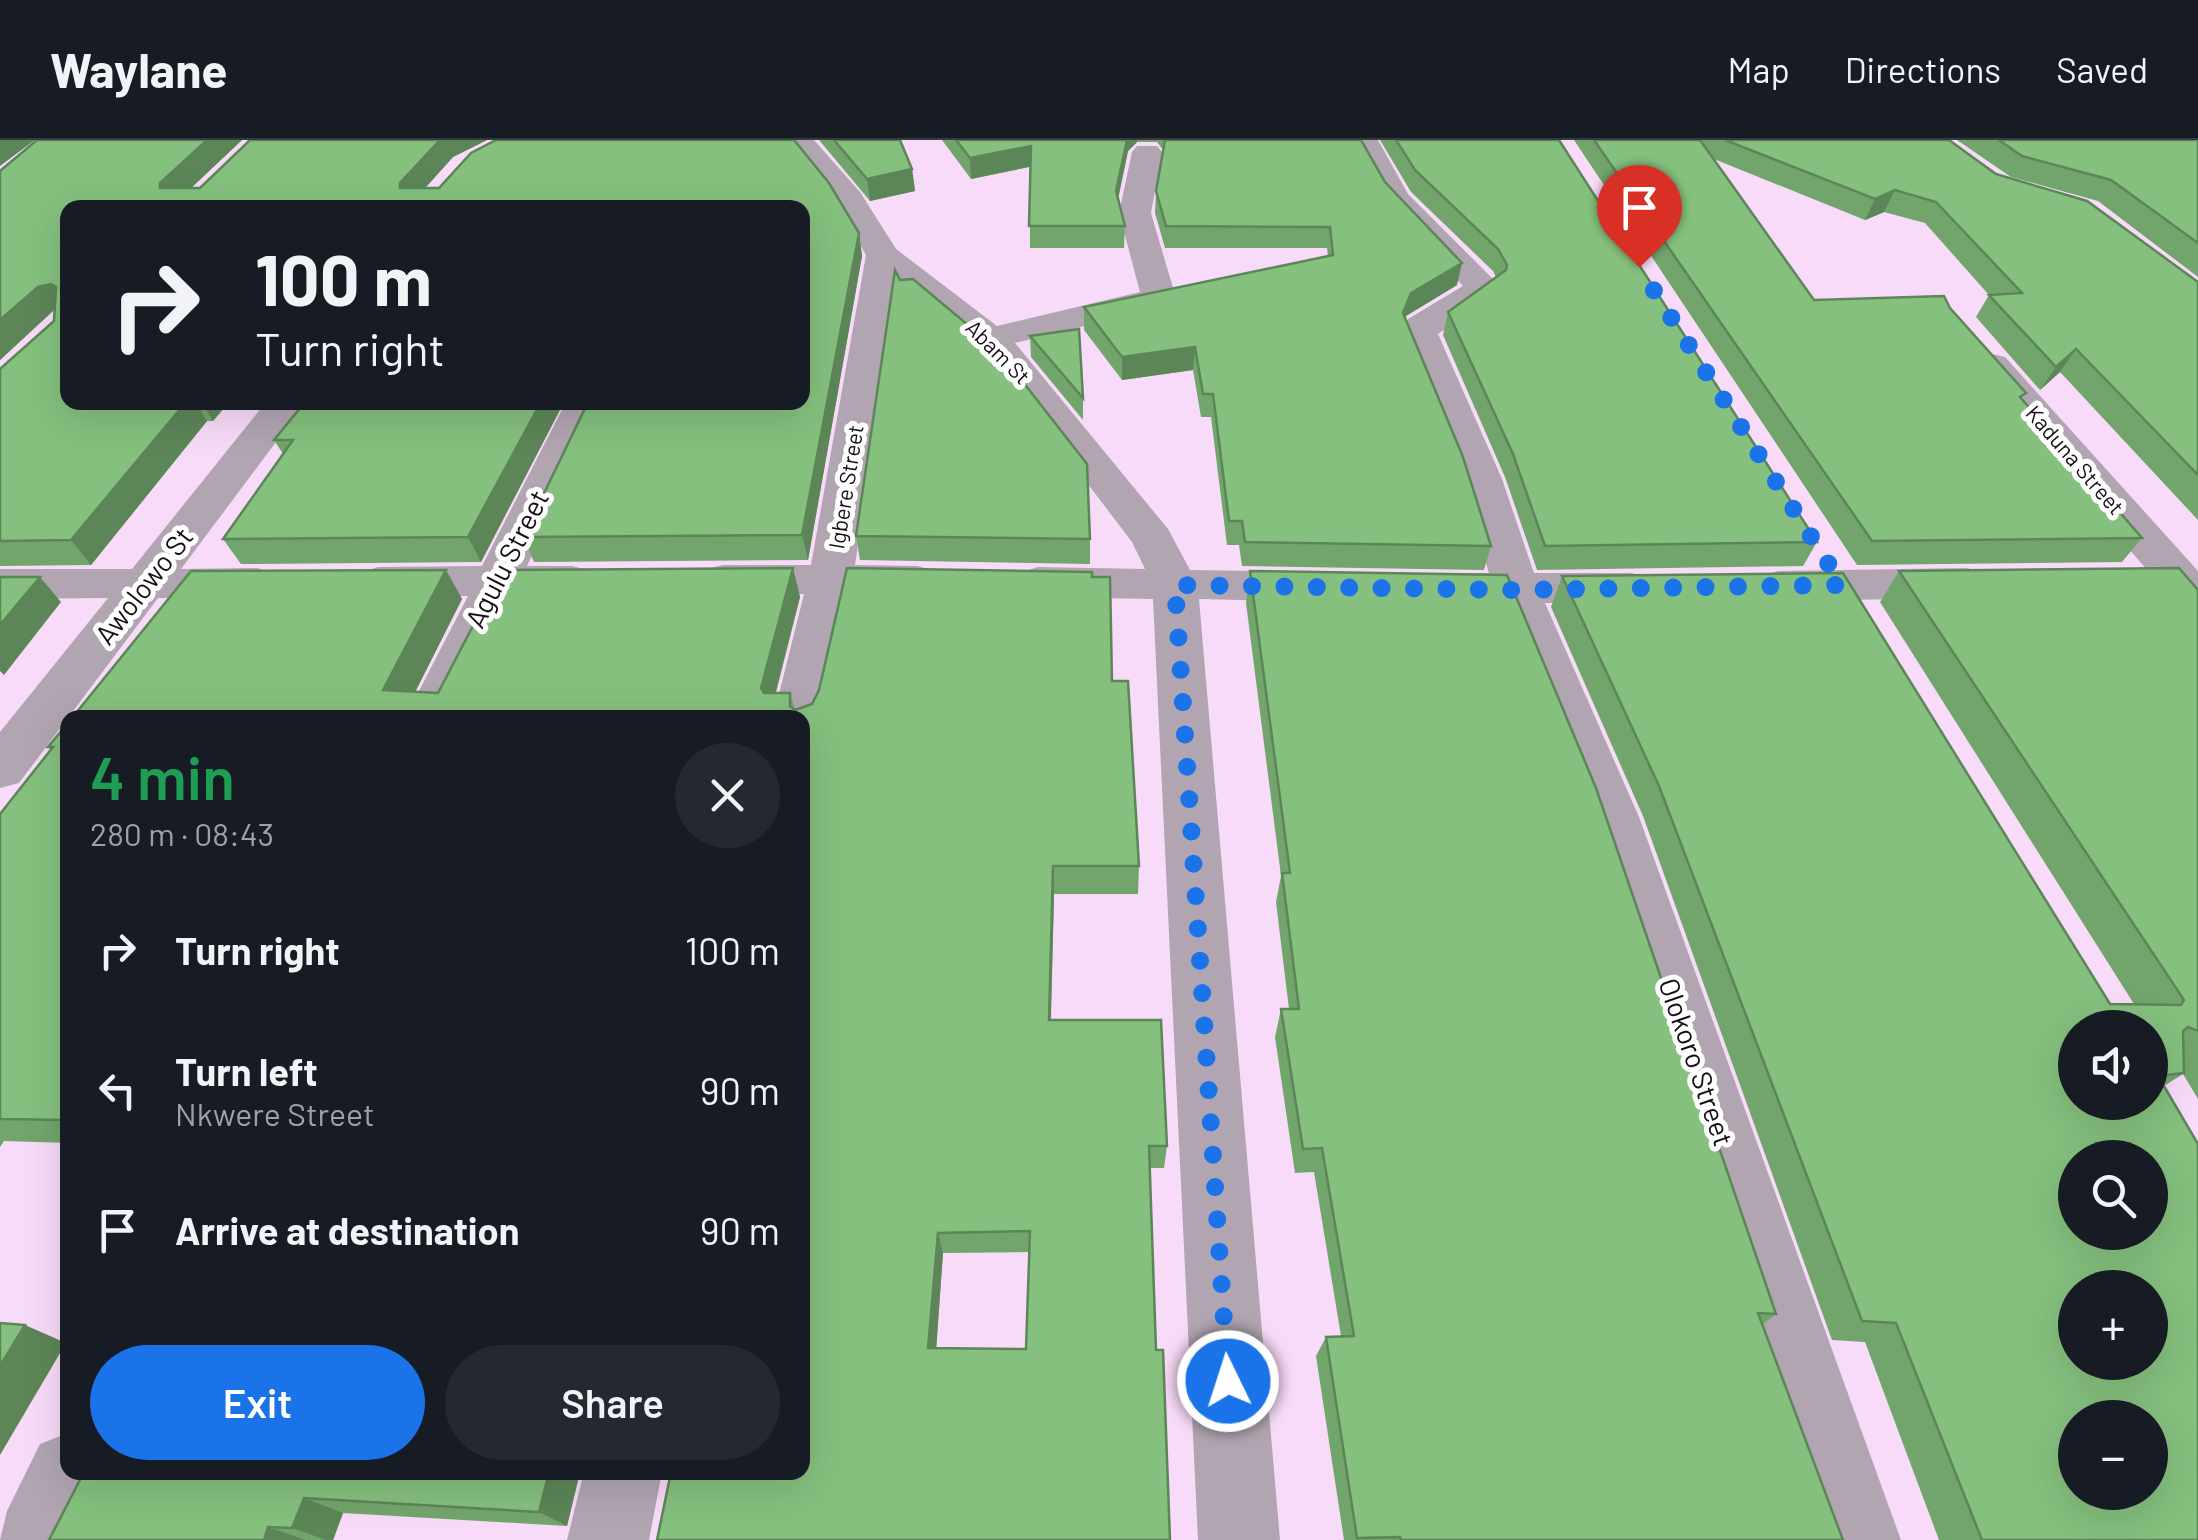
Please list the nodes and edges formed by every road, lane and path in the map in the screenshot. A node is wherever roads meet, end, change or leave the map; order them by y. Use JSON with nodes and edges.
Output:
{"nodes":[{"id":1,"x":798,"y":140,"type":"edge"},
{"id":2,"x":1364,"y":140,"type":"edge"},
{"id":3,"x":1147,"y":152,"type":"dead end"},
{"id":4,"x":883,"y":254,"type":"junction"},
{"id":5,"x":1966,"y":335,"type":"edge"},
{"id":6,"x":990,"y":338,"type":"junction"},
{"id":7,"x":282,"y":410,"type":"edge"},
{"id":8,"x":582,"y":410,"type":"edge"},
{"id":9,"x":1810,"y":536,"type":"edge"},
{"id":10,"x":831,"y":578,"type":"junction"},
{"id":11,"x":673,"y":579,"type":"edge"},
{"id":12,"x":495,"y":580,"type":"junction"},
{"id":13,"x":614,"y":580,"type":"edge"},
{"id":14,"x":2120,"y":580,"type":"edge"},
{"id":15,"x":2000,"y":582,"type":"edge"},
{"id":16,"x":0,"y":584,"type":"edge"},
{"id":17,"x":144,"y":585,"type":"junction"},
{"id":18,"x":1175,"y":585,"type":"junction"},
{"id":19,"x":1727,"y":587,"type":"edge"},
{"id":20,"x":1669,"y":588,"type":"edge"},
{"id":21,"x":1516,"y":590,"type":"junction"},
{"id":22,"x":2188,"y":590,"type":"edge"},
{"id":23,"x":1852,"y":602,"type":"junction"},
{"id":24,"x":434,"y":710,"type":"edge"},
{"id":25,"x":800,"y":710,"type":"edge"},
{"id":26,"x":0,"y":769,"type":"edge"},
{"id":27,"x":64,"y":1480,"type":"edge"},
{"id":28,"x":621,"y":1480,"type":"edge"},
{"id":29,"x":36,"y":1540,"type":"edge"},
{"id":30,"x":608,"y":1540,"type":"edge"},
{"id":31,"x":1239,"y":1540,"type":"edge"},
{"id":32,"x":1860,"y":1540,"type":"edge"}],
"edges":[{"from":1,"to":4,"type":"street","name":"Abam St"},
{"from":2,"to":21,"type":"street","name":"Olokoro Street"},
{"from":3,"to":6,"type":"street"},
{"from":4,"to":6,"type":"street","name":"Abam St"},
{"from":4,"to":10,"type":"street","name":"Igbere Street"},
{"from":5,"to":22,"type":"street","name":"Kaduna Street"},
{"from":6,"to":18,"type":"street","name":"Abam St"},
{"from":7,"to":17,"type":"street","name":"Awolowo St"},
{"from":8,"to":12,"type":"street","name":"Agulu Street"},
{"from":9,"to":23,"type":"street"},
{"from":10,"to":11,"type":"street"},
{"from":10,"to":18,"type":"street"},
{"from":10,"to":25,"type":"street","name":"Igbere Street"},
{"from":12,"to":13,"type":"street"},
{"from":12,"to":17,"type":"street"},
{"from":12,"to":24,"type":"street","name":"Agulu Street"},
{"from":14,"to":22,"type":"street"},
{"from":15,"to":23,"type":"street"},
{"from":16,"to":17,"type":"street"},
{"from":17,"to":26,"type":"street","name":"Awolowo St"},
{"from":18,"to":21,"type":"street"},
{"from":18,"to":31,"type":"street"},
{"from":19,"to":23,"type":"street"},
{"from":20,"to":21,"type":"street"},
{"from":21,"to":32,"type":"street","name":"Olokoro Street"},
{"from":27,"to":29,"type":"street"},
{"from":28,"to":30,"type":"street"}]}
